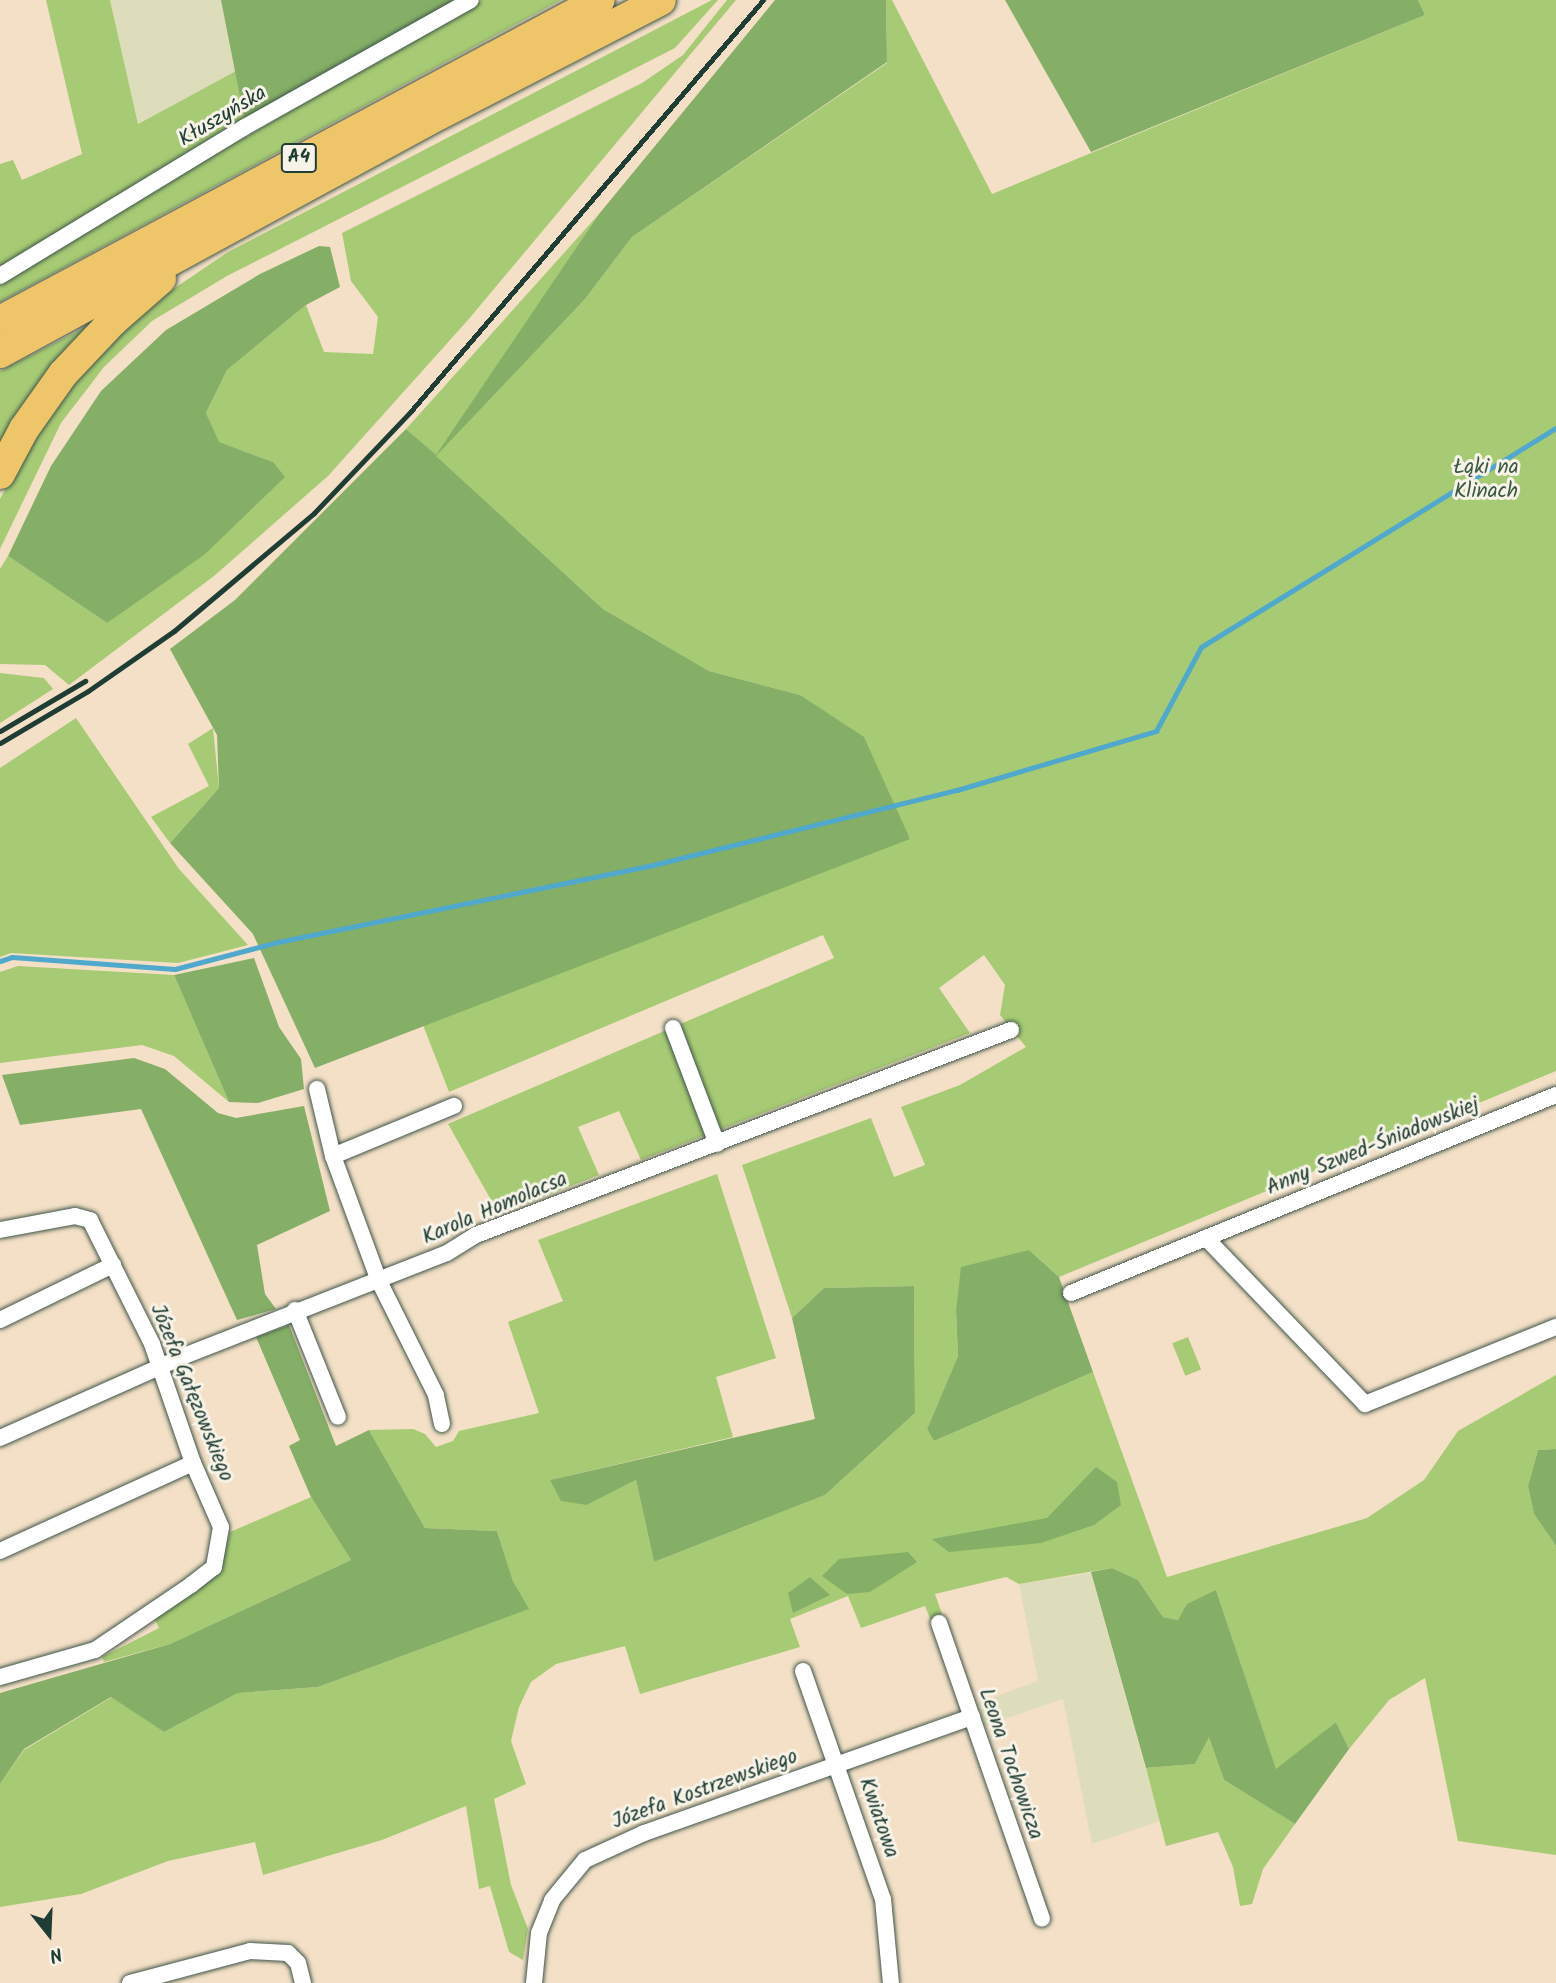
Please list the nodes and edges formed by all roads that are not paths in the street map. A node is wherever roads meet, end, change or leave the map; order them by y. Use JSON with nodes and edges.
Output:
{"nodes":[{"id":1,"x":471,"y":0,"type":"edge"},
{"id":2,"x":600,"y":0,"type":"edge"},
{"id":3,"x":661,"y":0,"type":"edge"},
{"id":4,"x":230,"y":228,"type":"junction"},
{"id":5,"x":0,"y":276,"type":"edge"},
{"id":6,"x":0,"y":321,"type":"edge"},
{"id":7,"x":0,"y":353,"type":"edge"},
{"id":8,"x":0,"y":474,"type":"edge"},
{"id":9,"x":673,"y":1028,"type":"dead end"},
{"id":10,"x":1011,"y":1030,"type":"dead end"},
{"id":11,"x":317,"y":1089,"type":"dead end"},
{"id":12,"x":1556,"y":1095,"type":"edge"},
{"id":13,"x":454,"y":1106,"type":"dead end"},
{"id":14,"x":717,"y":1144,"type":"junction"},
{"id":15,"x":333,"y":1156,"type":"junction"},
{"id":16,"x":0,"y":1230,"type":"edge"},
{"id":17,"x":1206,"y":1238,"type":"junction"},
{"id":18,"x":113,"y":1265,"type":"junction"},
{"id":19,"x":379,"y":1281,"type":"junction"},
{"id":20,"x":1071,"y":1293,"type":"dead end"},
{"id":21,"x":295,"y":1310,"type":"junction"},
{"id":22,"x":0,"y":1320,"type":"edge"},
{"id":23,"x":1556,"y":1326,"type":"edge"},
{"id":24,"x":162,"y":1366,"type":"junction"},
{"id":25,"x":338,"y":1417,"type":"dead end"},
{"id":26,"x":442,"y":1424,"type":"dead end"},
{"id":27,"x":0,"y":1438,"type":"edge"},
{"id":28,"x":193,"y":1463,"type":"junction"},
{"id":29,"x":0,"y":1551,"type":"edge"},
{"id":30,"x":939,"y":1623,"type":"dead end"},
{"id":31,"x":803,"y":1671,"type":"dead end"},
{"id":32,"x":0,"y":1677,"type":"edge"},
{"id":33,"x":972,"y":1717,"type":"junction"},
{"id":34,"x":838,"y":1765,"type":"junction"},
{"id":35,"x":1042,"y":1919,"type":"dead end"},
{"id":36,"x":130,"y":1983,"type":"edge"},
{"id":37,"x":303,"y":1983,"type":"edge"},
{"id":38,"x":534,"y":1983,"type":"edge"},
{"id":39,"x":891,"y":1983,"type":"edge"}],
"edges":[{"from":1,"to":5,"type":"street","name":"Kłuszyńska"},
{"from":2,"to":6,"type":"highway","number":"A4"},
{"from":3,"to":4,"type":"highway","number":"A4"},
{"from":4,"to":7,"type":"highway","number":"A4"},
{"from":4,"to":8,"type":"highway"},
{"from":9,"to":14,"type":"street"},
{"from":10,"to":14,"type":"street","name":"Karola Homolacsa"},
{"from":11,"to":15,"type":"street"},
{"from":12,"to":17,"type":"street","name":"Anny Szwed-Śniadowskiej"},
{"from":13,"to":15,"type":"street"},
{"from":14,"to":19,"type":"street","name":"Karola Homolacsa"},
{"from":15,"to":19,"type":"street"},
{"from":16,"to":18,"type":"street","name":"Józefa Gałęzowskiego"},
{"from":17,"to":20,"type":"street","name":"Anny Szwed-Śniadowskiej"},
{"from":17,"to":23,"type":"street"},
{"from":18,"to":22,"type":"street"},
{"from":18,"to":24,"type":"street","name":"Józefa Gałęzowskiego"},
{"from":19,"to":21,"type":"street","name":"Karola Homolacsa"},
{"from":19,"to":26,"type":"street"},
{"from":21,"to":24,"type":"street","name":"Karola Homolacsa"},
{"from":21,"to":25,"type":"street"},
{"from":24,"to":27,"type":"street","name":"Karola Homolacsa"},
{"from":24,"to":28,"type":"street","name":"Józefa Gałęzowskiego"},
{"from":28,"to":29,"type":"street"},
{"from":28,"to":32,"type":"street","name":"Józefa Gałęzowskiego"},
{"from":30,"to":33,"type":"street","name":"Leona Tochowicza"},
{"from":31,"to":34,"type":"street","name":"Kwiatowa"},
{"from":33,"to":34,"type":"street","name":"Józefa Kostrzewskiego"},
{"from":33,"to":35,"type":"street","name":"Leona Tochowicza"},
{"from":34,"to":38,"type":"street","name":"Józefa Kostrzewskiego"},
{"from":34,"to":39,"type":"street","name":"Kwiatowa"},
{"from":36,"to":37,"type":"street"}]}
